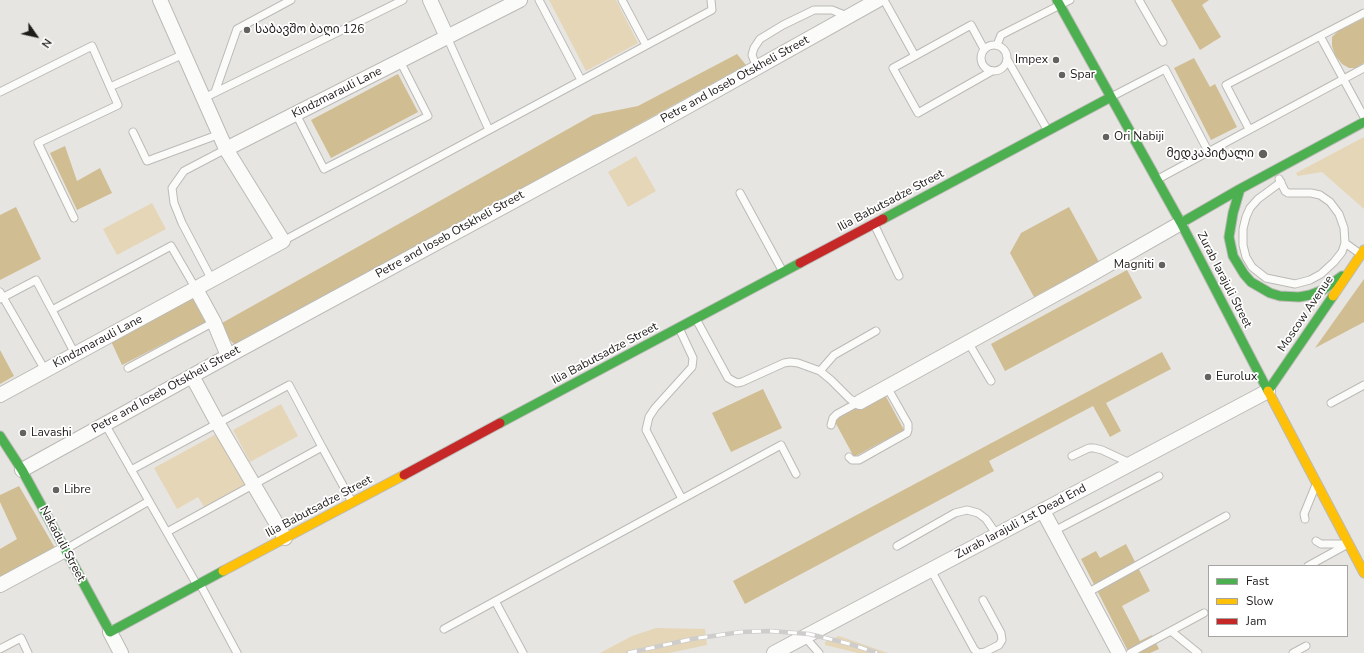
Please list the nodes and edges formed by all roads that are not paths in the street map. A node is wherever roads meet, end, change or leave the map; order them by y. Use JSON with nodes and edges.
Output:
{"nodes":[{"id":1,"x":160,"y":0,"type":"edge"},
{"id":2,"x":291,"y":0,"type":"edge"},
{"id":3,"x":403,"y":0,"type":"edge"},
{"id":4,"x":430,"y":0,"type":"edge"},
{"id":5,"x":520,"y":0,"type":"edge"},
{"id":6,"x":539,"y":0,"type":"edge"},
{"id":7,"x":622,"y":0,"type":"edge"},
{"id":8,"x":710,"y":0,"type":"edge"},
{"id":9,"x":878,"y":0,"type":"edge"},
{"id":10,"x":884,"y":0,"type":"edge"},
{"id":11,"x":1070,"y":0,"type":"edge"},
{"id":12,"x":1139,"y":0,"type":"edge"},
{"id":13,"x":1058,"y":2,"type":"edge"},
{"id":14,"x":1364,"y":13,"type":"edge"},
{"id":15,"x":849,"y":17,"type":"junction"},
{"id":16,"x":1320,"y":36,"type":"junction"},
{"id":17,"x":447,"y":37,"type":"junction"},
{"id":18,"x":1163,"y":42,"type":"dead end"},
{"id":19,"x":646,"y":45,"type":"junction"},
{"id":20,"x":997,"y":45,"type":"junction"},
{"id":21,"x":984,"y":49,"type":"junction"},
{"id":22,"x":184,"y":54,"type":"junction"},
{"id":23,"x":915,"y":56,"type":"junction"},
{"id":24,"x":1007,"y":59,"type":"junction"},
{"id":25,"x":400,"y":61,"type":"junction"},
{"id":26,"x":757,"y":68,"type":"junction"},
{"id":27,"x":1364,"y":68,"type":"edge"},
{"id":28,"x":992,"y":71,"type":"junction"},
{"id":29,"x":1344,"y":79,"type":"junction"},
{"id":30,"x":581,"y":80,"type":"junction"},
{"id":31,"x":110,"y":87,"type":"junction"},
{"id":32,"x":0,"y":92,"type":"edge"},
{"id":33,"x":210,"y":95,"type":"junction"},
{"id":34,"x":1111,"y":97,"type":"junction"},
{"id":35,"x":296,"y":114,"type":"junction"},
{"id":36,"x":1364,"y":117,"type":"edge"},
{"id":37,"x":1364,"y":122,"type":"edge"},
{"id":38,"x":1248,"y":129,"type":"junction"},
{"id":39,"x":488,"y":130,"type":"junction"},
{"id":40,"x":1048,"y":131,"type":"junction"},
{"id":41,"x":133,"y":132,"type":"dead end"},
{"id":42,"x":220,"y":134,"type":"junction"},
{"id":43,"x":226,"y":149,"type":"junction"},
{"id":44,"x":1208,"y":151,"type":"junction"},
{"id":45,"x":1274,"y":170,"type":"junction"},
{"id":46,"x":1157,"y":179,"type":"junction"},
{"id":47,"x":1281,"y":182,"type":"junction"},
{"id":48,"x":1240,"y":189,"type":"junction"},
{"id":49,"x":740,"y":193,"type":"dead end"},
{"id":50,"x":74,"y":218,"type":"dead end"},
{"id":51,"x":1181,"y":223,"type":"junction"},
{"id":52,"x":874,"y":224,"type":"junction"},
{"id":53,"x":283,"y":241,"type":"junction"},
{"id":54,"x":1345,"y":243,"type":"junction"},
{"id":55,"x":1362,"y":253,"type":"edge"},
{"id":56,"x":1353,"y":266,"type":"junction"},
{"id":57,"x":784,"y":272,"type":"junction"},
{"id":58,"x":899,"y":276,"type":"dead end"},
{"id":59,"x":212,"y":280,"type":"junction"},
{"id":60,"x":196,"y":289,"type":"junction"},
{"id":61,"x":1,"y":296,"type":"edge"},
{"id":62,"x":52,"y":310,"type":"junction"},
{"id":63,"x":696,"y":319,"type":"junction"},
{"id":64,"x":214,"y":322,"type":"junction"},
{"id":65,"x":679,"y":328,"type":"junction"},
{"id":66,"x":876,"y":331,"type":"dead end"},
{"id":67,"x":968,"y":342,"type":"junction"},
{"id":68,"x":75,"y":354,"type":"junction"},
{"id":69,"x":228,"y":356,"type":"junction"},
{"id":70,"x":128,"y":368,"type":"dead end"},
{"id":71,"x":45,"y":370,"type":"junction"},
{"id":72,"x":820,"y":371,"type":"junction"},
{"id":73,"x":192,"y":376,"type":"junction"},
{"id":74,"x":991,"y":381,"type":"dead end"},
{"id":75,"x":1364,"y":385,"type":"edge"},
{"id":76,"x":887,"y":387,"type":"junction"},
{"id":77,"x":1268,"y":391,"type":"junction"},
{"id":78,"x":0,"y":395,"type":"edge"},
{"id":79,"x":860,"y":402,"type":"junction"},
{"id":80,"x":1331,"y":403,"type":"dead end"},
{"id":81,"x":105,"y":424,"type":"junction"},
{"id":82,"x":218,"y":424,"type":"junction"},
{"id":83,"x":831,"y":425,"type":"dead end"},
{"id":84,"x":0,"y":436,"type":"edge"},
{"id":85,"x":322,"y":447,"type":"junction"},
{"id":86,"x":4,"y":448,"type":"edge"},
{"id":87,"x":1072,"y":456,"type":"dead end"},
{"id":88,"x":849,"y":458,"type":"dead end"},
{"id":89,"x":1132,"y":464,"type":"junction"},
{"id":90,"x":22,"y":470,"type":"junction"},
{"id":91,"x":132,"y":470,"type":"junction"},
{"id":92,"x":796,"y":474,"type":"dead end"},
{"id":93,"x":1159,"y":476,"type":"dead end"},
{"id":94,"x":254,"y":484,"type":"junction"},
{"id":95,"x":1317,"y":484,"type":"junction"},
{"id":96,"x":682,"y":499,"type":"junction"},
{"id":97,"x":149,"y":501,"type":"junction"},
{"id":98,"x":353,"y":502,"type":"junction"},
{"id":99,"x":1043,"y":511,"type":"junction"},
{"id":100,"x":1226,"y":516,"type":"dead end"},
{"id":101,"x":1305,"y":519,"type":"dead end"},
{"id":102,"x":1054,"y":531,"type":"junction"},
{"id":103,"x":167,"y":532,"type":"junction"},
{"id":104,"x":997,"y":535,"type":"junction"},
{"id":105,"x":285,"y":538,"type":"junction"},
{"id":106,"x":1316,"y":541,"type":"dead end"},
{"id":107,"x":1348,"y":544,"type":"junction"},
{"id":108,"x":897,"y":546,"type":"dead end"},
{"id":109,"x":65,"y":550,"type":"junction"},
{"id":110,"x":1310,"y":565,"type":"edge"},
{"id":111,"x":931,"y":570,"type":"junction"},
{"id":112,"x":1364,"y":574,"type":"edge"},
{"id":113,"x":199,"y":584,"type":"junction"},
{"id":114,"x":0,"y":585,"type":"edge"},
{"id":115,"x":1087,"y":593,"type":"junction"},
{"id":116,"x":983,"y":600,"type":"dead end"},
{"id":117,"x":495,"y":601,"type":"junction"},
{"id":118,"x":1204,"y":613,"type":"dead end"},
{"id":119,"x":444,"y":629,"type":"dead end"},
{"id":120,"x":1171,"y":631,"type":"junction"},
{"id":121,"x":110,"y":632,"type":"junction"},
{"id":122,"x":804,"y":637,"type":"junction"},
{"id":123,"x":1306,"y":646,"type":"dead end"},
{"id":124,"x":0,"y":649,"type":"edge"},
{"id":125,"x":781,"y":651,"type":"edge"},
{"id":126,"x":28,"y":653,"type":"edge"},
{"id":127,"x":121,"y":653,"type":"edge"},
{"id":128,"x":237,"y":653,"type":"edge"},
{"id":129,"x":522,"y":653,"type":"edge"},
{"id":130,"x":819,"y":653,"type":"edge"},
{"id":131,"x":978,"y":653,"type":"edge"},
{"id":132,"x":1119,"y":653,"type":"edge"},
{"id":133,"x":1130,"y":653,"type":"edge"},
{"id":134,"x":1198,"y":653,"type":"edge"},
{"id":135,"x":1293,"y":653,"type":"edge"}],
"edges":[{"from":1,"to":22,"type":"street"},
{"from":2,"to":33,"type":"lane"},
{"from":3,"to":33,"type":"lane"},
{"from":4,"to":17,"type":"street"},
{"from":5,"to":17,"type":"street","name":"Kindzmarauli Lane"},
{"from":6,"to":30,"type":"lane"},
{"from":7,"to":19,"type":"lane"},
{"from":8,"to":19,"type":"lane"},
{"from":9,"to":15,"type":"street","name":"Petre and Ioseb Otskheli Street"},
{"from":10,"to":23,"type":"lane"},
{"from":11,"to":13,"type":"lane"},
{"from":12,"to":18,"type":"lane"},
{"from":13,"to":20,"type":"lane"},
{"from":13,"to":34,"type":"street","name":"Zurab Iarajuli Street"},
{"from":14,"to":16,"type":"lane"},
{"from":15,"to":26,"type":"street","name":"Petre and Ioseb Otskheli Street"},
{"from":15,"to":26,"type":"lane"},
{"from":16,"to":29,"type":"lane"},
{"from":16,"to":38,"type":"lane"},
{"from":17,"to":25,"type":"street","name":"Kindzmarauli Lane"},
{"from":17,"to":39,"type":"lane"},
{"from":19,"to":30,"type":"lane"},
{"from":20,"to":21,"type":"lane"},
{"from":20,"to":24,"type":"lane"},
{"from":21,"to":23,"type":"lane"},
{"from":21,"to":28,"type":"lane"},
{"from":22,"to":31,"type":"lane"},
{"from":22,"to":33,"type":"street"},
{"from":23,"to":28,"type":"lane"},
{"from":24,"to":28,"type":"lane"},
{"from":24,"to":40,"type":"lane"},
{"from":25,"to":35,"type":"street","name":"Kindzmarauli Lane"},
{"from":25,"to":35,"type":"lane"},
{"from":26,"to":69,"type":"street","name":"Petre and Ioseb Otskheli Street"},
{"from":27,"to":29,"type":"lane"},
{"from":29,"to":36,"type":"lane"},
{"from":29,"to":38,"type":"lane"},
{"from":30,"to":39,"type":"lane"},
{"from":31,"to":32,"type":"lane"},
{"from":31,"to":50,"type":"lane"},
{"from":33,"to":42,"type":"street"},
{"from":34,"to":40,"type":"street","name":"Ilia Babutsadze Street"},
{"from":34,"to":44,"type":"lane"},
{"from":34,"to":46,"type":"street","name":"Zurab Iarajuli Street"},
{"from":35,"to":43,"type":"street","name":"Kindzmarauli Lane"},
{"from":37,"to":45,"type":"street"},
{"from":38,"to":44,"type":"lane"},
{"from":39,"to":53,"type":"lane"},
{"from":40,"to":52,"type":"street","name":"Ilia Babutsadze Street"},
{"from":41,"to":42,"type":"lane"},
{"from":42,"to":43,"type":"street"},
{"from":43,"to":53,"type":"street"},
{"from":43,"to":59,"type":"lane"},
{"from":44,"to":46,"type":"lane"},
{"from":45,"to":47,"type":"lane"},
{"from":45,"to":48,"type":"street"},
{"from":46,"to":51,"type":"street","name":"Zurab Iarajuli Street"},
{"from":47,"to":54,"type":"lane"},
{"from":47,"to":54,"type":"lane"},
{"from":48,"to":51,"type":"street"},
{"from":48,"to":56,"type":"street"},
{"from":49,"to":57,"type":"lane"},
{"from":51,"to":67,"type":"street"},
{"from":51,"to":77,"type":"street","name":"Zurab Iarajuli Street"},
{"from":52,"to":57,"type":"street","name":"Ilia Babutsadze Street"},
{"from":52,"to":58,"type":"lane"},
{"from":53,"to":59,"type":"street","name":"Kindzmarauli Lane"},
{"from":54,"to":55,"type":"lane"},
{"from":55,"to":56,"type":"street","name":"Moscow Avenue"},
{"from":56,"to":77,"type":"street","name":"Moscow Avenue"},
{"from":57,"to":63,"type":"street","name":"Ilia Babutsadze Street"},
{"from":59,"to":60,"type":"street","name":"Kindzmarauli Lane"},
{"from":60,"to":62,"type":"lane"},
{"from":60,"to":64,"type":"street"},
{"from":60,"to":68,"type":"street","name":"Kindzmarauli Lane"},
{"from":61,"to":62,"type":"lane"},
{"from":61,"to":71,"type":"lane"},
{"from":62,"to":68,"type":"lane"},
{"from":63,"to":65,"type":"street","name":"Ilia Babutsadze Street"},
{"from":63,"to":72,"type":"lane"},
{"from":64,"to":69,"type":"street"},
{"from":64,"to":70,"type":"lane"},
{"from":65,"to":96,"type":"lane"},
{"from":65,"to":98,"type":"street","name":"Ilia Babutsadze Street"},
{"from":66,"to":72,"type":"lane"},
{"from":67,"to":74,"type":"lane"},
{"from":67,"to":76,"type":"street"},
{"from":68,"to":71,"type":"street","name":"Kindzmarauli Lane"},
{"from":69,"to":73,"type":"street","name":"Petre and Ioseb Otskheli Street"},
{"from":71,"to":78,"type":"street","name":"Kindzmarauli Lane"},
{"from":72,"to":79,"type":"lane"},
{"from":73,"to":81,"type":"street","name":"Petre and Ioseb Otskheli Street"},
{"from":73,"to":82,"type":"street"},
{"from":75,"to":80,"type":"lane"},
{"from":76,"to":79,"type":"street"},
{"from":76,"to":88,"type":"lane"},
{"from":77,"to":89,"type":"street","name":"Zurab Iarajuli 1st Dead End"},
{"from":77,"to":95,"type":"street","name":"Zurab Iarajuli Street"},
{"from":79,"to":83,"type":"lane"},
{"from":81,"to":90,"type":"street","name":"Petre and Ioseb Otskheli Street"},
{"from":81,"to":91,"type":"lane"},
{"from":82,"to":85,"type":"lane"},
{"from":82,"to":91,"type":"lane"},
{"from":82,"to":94,"type":"street"},
{"from":84,"to":86,"type":"street","name":"Nakaduli Street"},
{"from":85,"to":94,"type":"lane"},
{"from":85,"to":98,"type":"lane"},
{"from":86,"to":90,"type":"street","name":"Nakaduli Street"},
{"from":87,"to":89,"type":"lane"},
{"from":89,"to":99,"type":"street","name":"Zurab Iarajuli 1st Dead End"},
{"from":90,"to":109,"type":"street","name":"Nakaduli Street"},
{"from":91,"to":97,"type":"lane"},
{"from":92,"to":96,"type":"lane"},
{"from":93,"to":102,"type":"lane"},
{"from":94,"to":103,"type":"lane"},
{"from":94,"to":105,"type":"street"},
{"from":95,"to":101,"type":"lane"},
{"from":95,"to":107,"type":"street","name":"Zurab Iarajuli Street"},
{"from":96,"to":117,"type":"lane"},
{"from":97,"to":103,"type":"lane"},
{"from":97,"to":109,"type":"lane"},
{"from":98,"to":105,"type":"street","name":"Ilia Babutsadze Street"},
{"from":99,"to":102,"type":"street"},
{"from":99,"to":104,"type":"street","name":"Zurab Iarajuli 1st Dead End"},
{"from":100,"to":115,"type":"lane"},
{"from":102,"to":115,"type":"street"},
{"from":103,"to":113,"type":"lane"},
{"from":104,"to":108,"type":"lane"},
{"from":104,"to":111,"type":"street","name":"Zurab Iarajuli 1st Dead End"},
{"from":105,"to":113,"type":"street","name":"Ilia Babutsadze Street"},
{"from":106,"to":107,"type":"lane"},
{"from":107,"to":110,"type":"lane"},
{"from":107,"to":112,"type":"street","name":"Zurab Iarajuli Street"},
{"from":109,"to":114,"type":"street"},
{"from":109,"to":121,"type":"street","name":"Nakaduli Street"},
{"from":111,"to":122,"type":"street","name":"Zurab Iarajuli 1st Dead End"},
{"from":111,"to":131,"type":"lane"},
{"from":113,"to":121,"type":"street","name":"Ilia Babutsadze Street"},
{"from":113,"to":128,"type":"lane"},
{"from":115,"to":132,"type":"street"},
{"from":116,"to":131,"type":"lane"},
{"from":117,"to":119,"type":"lane"},
{"from":117,"to":129,"type":"lane"},
{"from":118,"to":120,"type":"lane"},
{"from":120,"to":133,"type":"lane"},
{"from":120,"to":134,"type":"lane"},
{"from":121,"to":127,"type":"street","name":"Nakaduli Street"},
{"from":122,"to":125,"type":"street","name":"Zurab Iarajuli 1st Dead End"},
{"from":122,"to":130,"type":"lane"},
{"from":123,"to":135,"type":"lane"},
{"from":124,"to":126,"type":"lane"}]}
